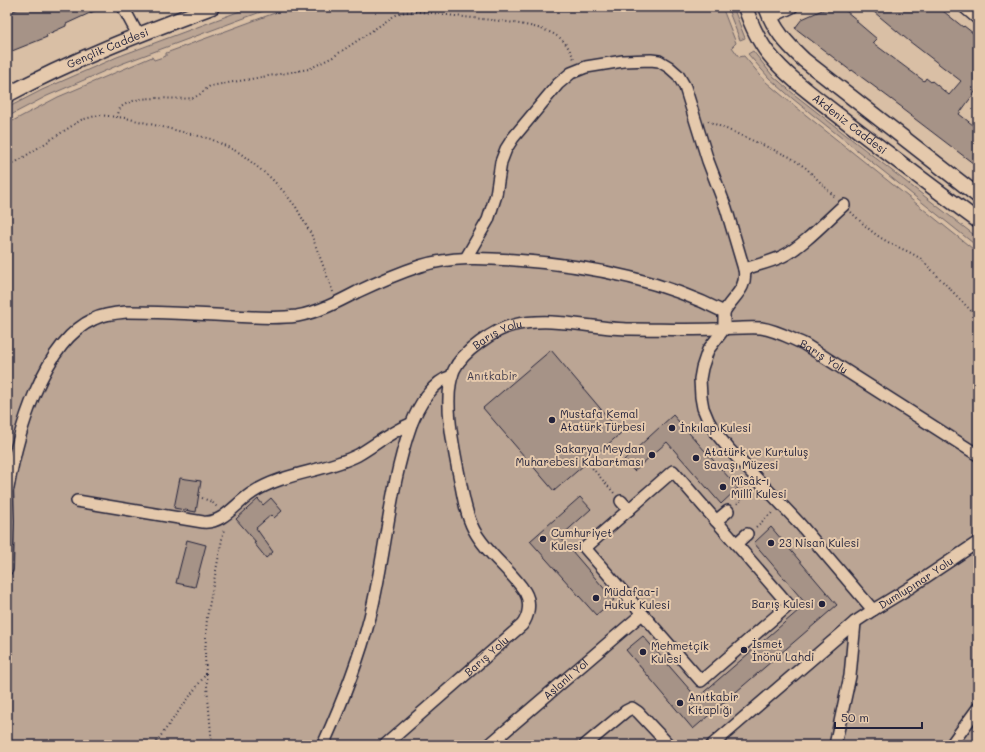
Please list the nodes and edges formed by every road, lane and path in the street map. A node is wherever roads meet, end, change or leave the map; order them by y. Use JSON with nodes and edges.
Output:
{"nodes":[{"id":1,"x":123,"y":7,"type":"edge"},
{"id":2,"x":212,"y":7,"type":"edge"},
{"id":3,"x":745,"y":7,"type":"edge"},
{"id":4,"x":792,"y":7,"type":"edge"},
{"id":5,"x":964,"y":7,"type":"edge"},
{"id":6,"x":768,"y":12,"type":"edge"},
{"id":7,"x":978,"y":18,"type":"edge"},
{"id":8,"x":138,"y":35,"type":"junction"},
{"id":9,"x":578,"y":69,"type":"junction"},
{"id":10,"x":7,"y":95,"type":"edge"},
{"id":11,"x":117,"y":117,"type":"junction"},
{"id":12,"x":7,"y":168,"type":"edge"},
{"id":13,"x":978,"y":196,"type":"edge"},
{"id":14,"x":844,"y":205,"type":"dead end"},
{"id":15,"x":978,"y":221,"type":"edge"},
{"id":16,"x":466,"y":258,"type":"junction"},
{"id":17,"x":744,"y":269,"type":"junction"},
{"id":18,"x":337,"y":302,"type":"junction"},
{"id":19,"x":724,"y":312,"type":"junction"},
{"id":20,"x":724,"y":329,"type":"junction"},
{"id":21,"x":452,"y":376,"type":"junction"},
{"id":22,"x":411,"y":424,"type":"junction"},
{"id":23,"x":978,"y":455,"type":"edge"},
{"id":24,"x":587,"y":462,"type":"dead end"},
{"id":25,"x":7,"y":487,"type":"edge"},
{"id":26,"x":202,"y":498,"type":"dead end"},
{"id":27,"x":77,"y":501,"type":"dead end"},
{"id":28,"x":621,"y":501,"type":"joint"},
{"id":29,"x":629,"y":510,"type":"junction"},
{"id":30,"x":728,"y":511,"type":"dead end"},
{"id":31,"x":223,"y":516,"type":"junction"},
{"id":32,"x":716,"y":521,"type":"junction"},
{"id":33,"x":747,"y":534,"type":"dead end"},
{"id":34,"x":978,"y":542,"type":"edge"},
{"id":35,"x":736,"y":544,"type":"junction"},
{"id":36,"x":7,"y":569,"type":"edge"},
{"id":37,"x":873,"y":610,"type":"junction"},
{"id":38,"x":642,"y":614,"type":"junction"},
{"id":39,"x":855,"y":622,"type":"junction"},
{"id":40,"x":206,"y":674,"type":"junction"},
{"id":41,"x":978,"y":708,"type":"edge"},
{"id":42,"x":154,"y":745,"type":"edge"},
{"id":43,"x":212,"y":745,"type":"edge"},
{"id":44,"x":323,"y":745,"type":"edge"},
{"id":45,"x":385,"y":745,"type":"edge"},
{"id":46,"x":489,"y":745,"type":"edge"},
{"id":47,"x":585,"y":745,"type":"edge"},
{"id":48,"x":669,"y":745,"type":"edge"},
{"id":49,"x":712,"y":745,"type":"edge"},
{"id":50,"x":835,"y":745,"type":"edge"},
{"id":51,"x":951,"y":745,"type":"edge"}],
"edges":[{"from":1,"to":8,"type":"street"},
{"from":2,"to":8,"type":"main road","name":"Gençlik Caddesi"},
{"from":3,"to":15,"type":"main road","name":"Akdeniz Caddesi"},
{"from":4,"to":6,"type":"street"},
{"from":5,"to":7,"type":"street"},
{"from":6,"to":13,"type":"main road","name":"Akdeniz Caddesi"},
{"from":8,"to":10,"type":"main road","name":"Gençlik Caddesi"},
{"from":9,"to":11,"type":"path"},
{"from":9,"to":16,"type":"street"},
{"from":9,"to":17,"type":"street"},
{"from":11,"to":12,"type":"path"},
{"from":11,"to":18,"type":"path"},
{"from":14,"to":17,"type":"street"},
{"from":16,"to":18,"type":"street"},
{"from":16,"to":19,"type":"street"},
{"from":17,"to":19,"type":"street"},
{"from":18,"to":25,"type":"street"},
{"from":19,"to":20,"type":"street"},
{"from":20,"to":21,"type":"street","name":"Barış Yolu"},
{"from":20,"to":23,"type":"street","name":"Barış Yolu"},
{"from":20,"to":37,"type":"street"},
{"from":21,"to":22,"type":"street"},
{"from":21,"to":45,"type":"street","name":"Barış Yolu"},
{"from":22,"to":31,"type":"street"},
{"from":22,"to":44,"type":"street"},
{"from":24,"to":28,"type":"path"},
{"from":25,"to":36,"type":"street"},
{"from":26,"to":31,"type":"path"},
{"from":27,"to":31,"type":"street"},
{"from":28,"to":29,"type":"street"},
{"from":29,"to":32,"type":"street"},
{"from":29,"to":38,"type":"street"},
{"from":30,"to":32,"type":"street"},
{"from":31,"to":40,"type":"path"},
{"from":32,"to":35,"type":"street"},
{"from":33,"to":35,"type":"street"},
{"from":34,"to":37,"type":"street","name":"Dumlupınar Yolu"},
{"from":35,"to":38,"type":"street"},
{"from":37,"to":39,"type":"street","name":"Dumlupınar Yolu"},
{"from":38,"to":46,"type":"street","name":"Aslanlı Yol"},
{"from":39,"to":49,"type":"street","name":"Dumlupınar Yolu"},
{"from":39,"to":50,"type":"street"},
{"from":40,"to":42,"type":"path"},
{"from":40,"to":43,"type":"path"},
{"from":41,"to":51,"type":"street"},
{"from":47,"to":48,"type":"street"}]}
